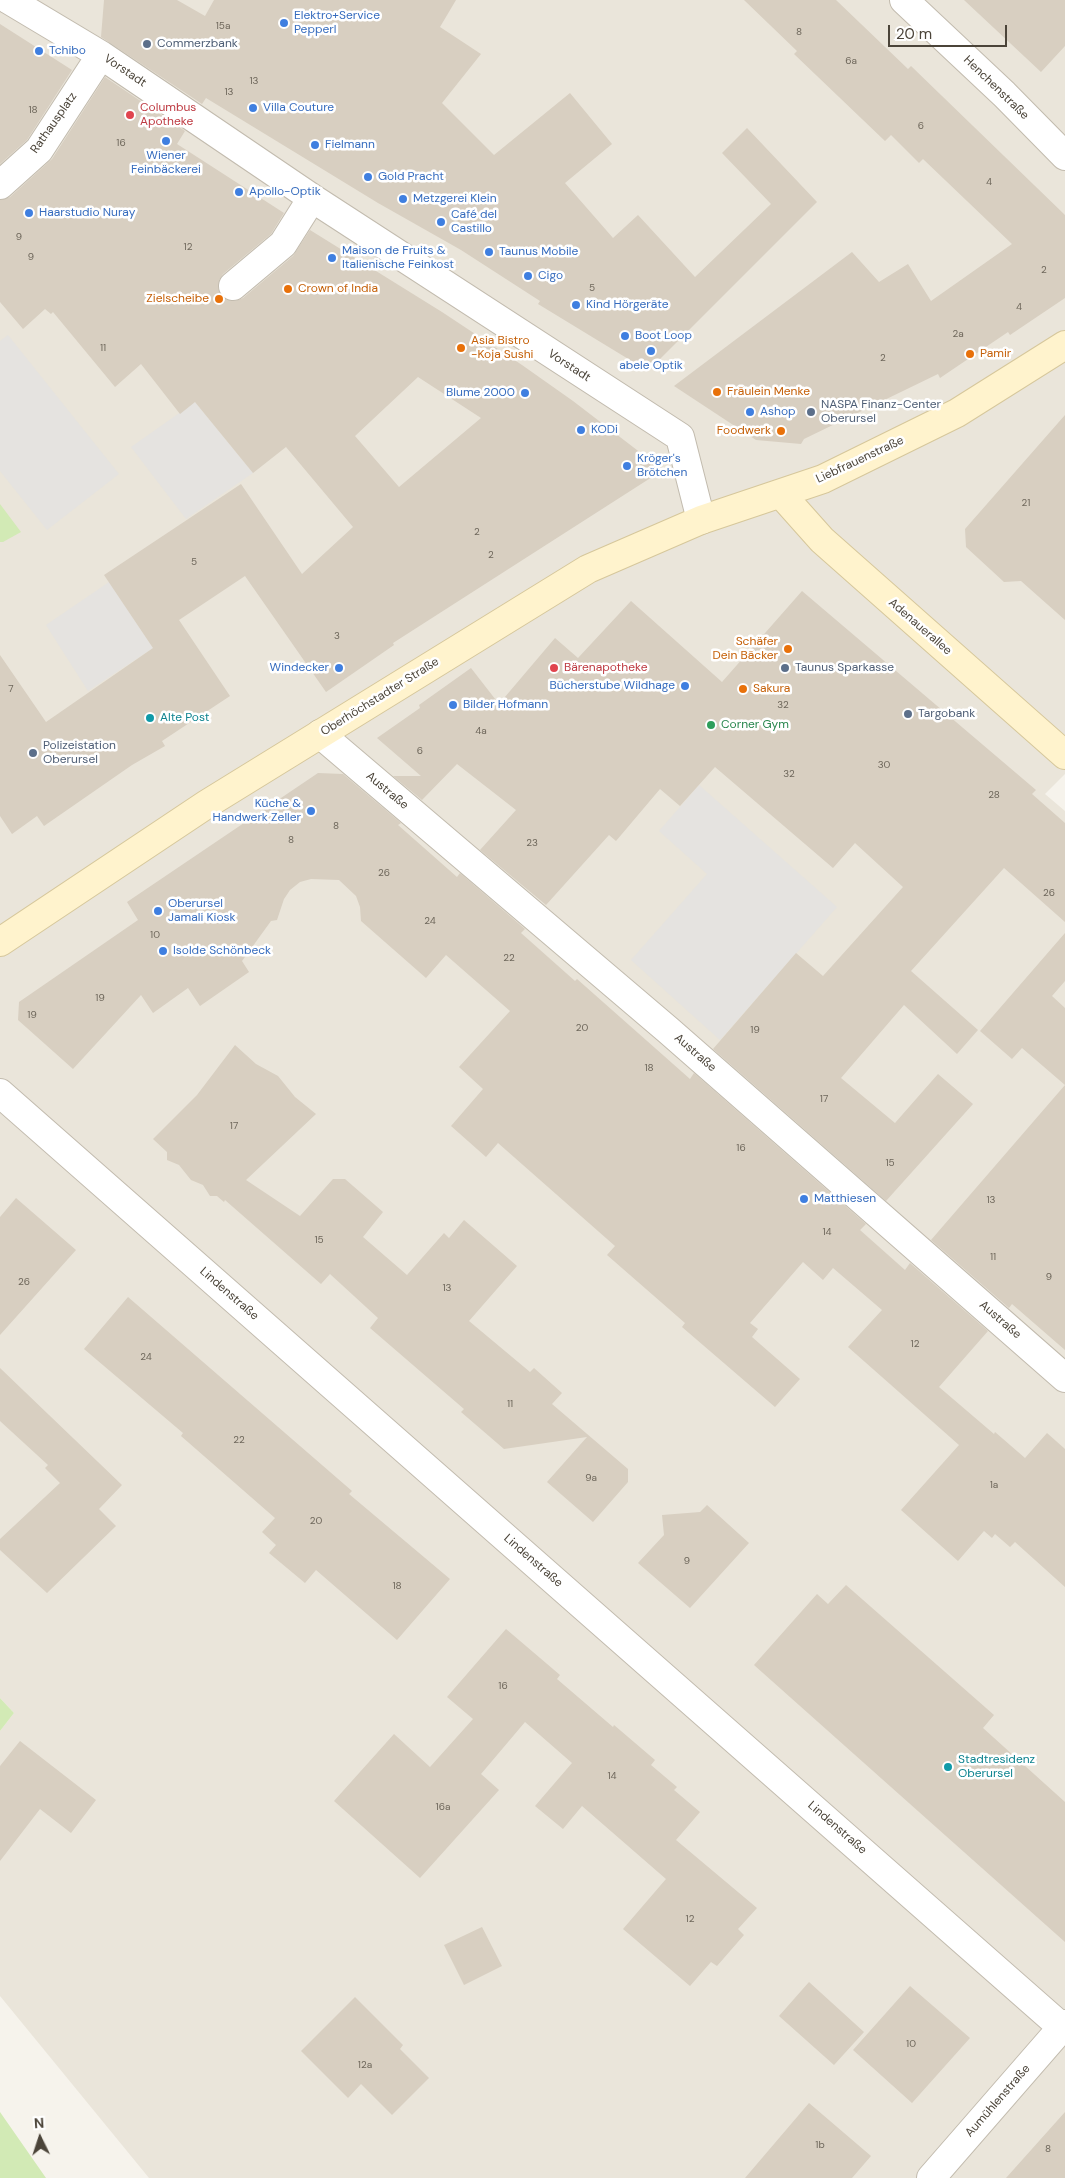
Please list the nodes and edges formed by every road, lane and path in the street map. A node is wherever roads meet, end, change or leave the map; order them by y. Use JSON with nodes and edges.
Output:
{"nodes":[{"id":1,"x":904,"y":0,"type":"edge"},
{"id":2,"x":22,"y":3,"type":"edge"},
{"id":3,"x":101,"y":55,"type":"junction"},
{"id":4,"x":1065,"y":156,"type":"edge"},
{"id":5,"x":0,"y":186,"type":"edge"},
{"id":6,"x":312,"y":198,"type":"junction"},
{"id":7,"x":233,"y":286,"type":"dead end"},
{"id":8,"x":1065,"y":345,"type":"edge"},
{"id":9,"x":781,"y":494,"type":"junction"},
{"id":10,"x":701,"y":520,"type":"junction"},
{"id":11,"x":320,"y":734,"type":"junction"},
{"id":12,"x":1065,"y":754,"type":"edge"},
{"id":13,"x":0,"y":942,"type":"edge"},
{"id":14,"x":0,"y":1093,"type":"edge"},
{"id":15,"x":1065,"y":1378,"type":"edge"},
{"id":16,"x":1064,"y":2027,"type":"edge"},
{"id":17,"x":930,"y":2178,"type":"edge"}],
"edges":[{"from":1,"to":4,"type":"street","name":"Henchenstraße"},
{"from":2,"to":3,"type":"street","name":"Vorstadt"},
{"from":3,"to":5,"type":"street","name":"Rathausplatz"},
{"from":3,"to":6,"type":"street","name":"Vorstadt"},
{"from":6,"to":7,"type":"street"},
{"from":6,"to":10,"type":"street","name":"Vorstadt"},
{"from":8,"to":9,"type":"main road","name":"Liebfrauenstraße"},
{"from":9,"to":10,"type":"main road","name":"Oberhöchstadter Straße"},
{"from":9,"to":12,"type":"main road","name":"Adenauerallee"},
{"from":10,"to":11,"type":"main road","name":"Oberhöchstadter Straße"},
{"from":11,"to":13,"type":"main road","name":"Oberhöchstadter Straße"},
{"from":11,"to":15,"type":"street","name":"Austraße"},
{"from":14,"to":16,"type":"street","name":"Lindenstraße"},
{"from":16,"to":17,"type":"street","name":"Aumühlenstraße"}]}
